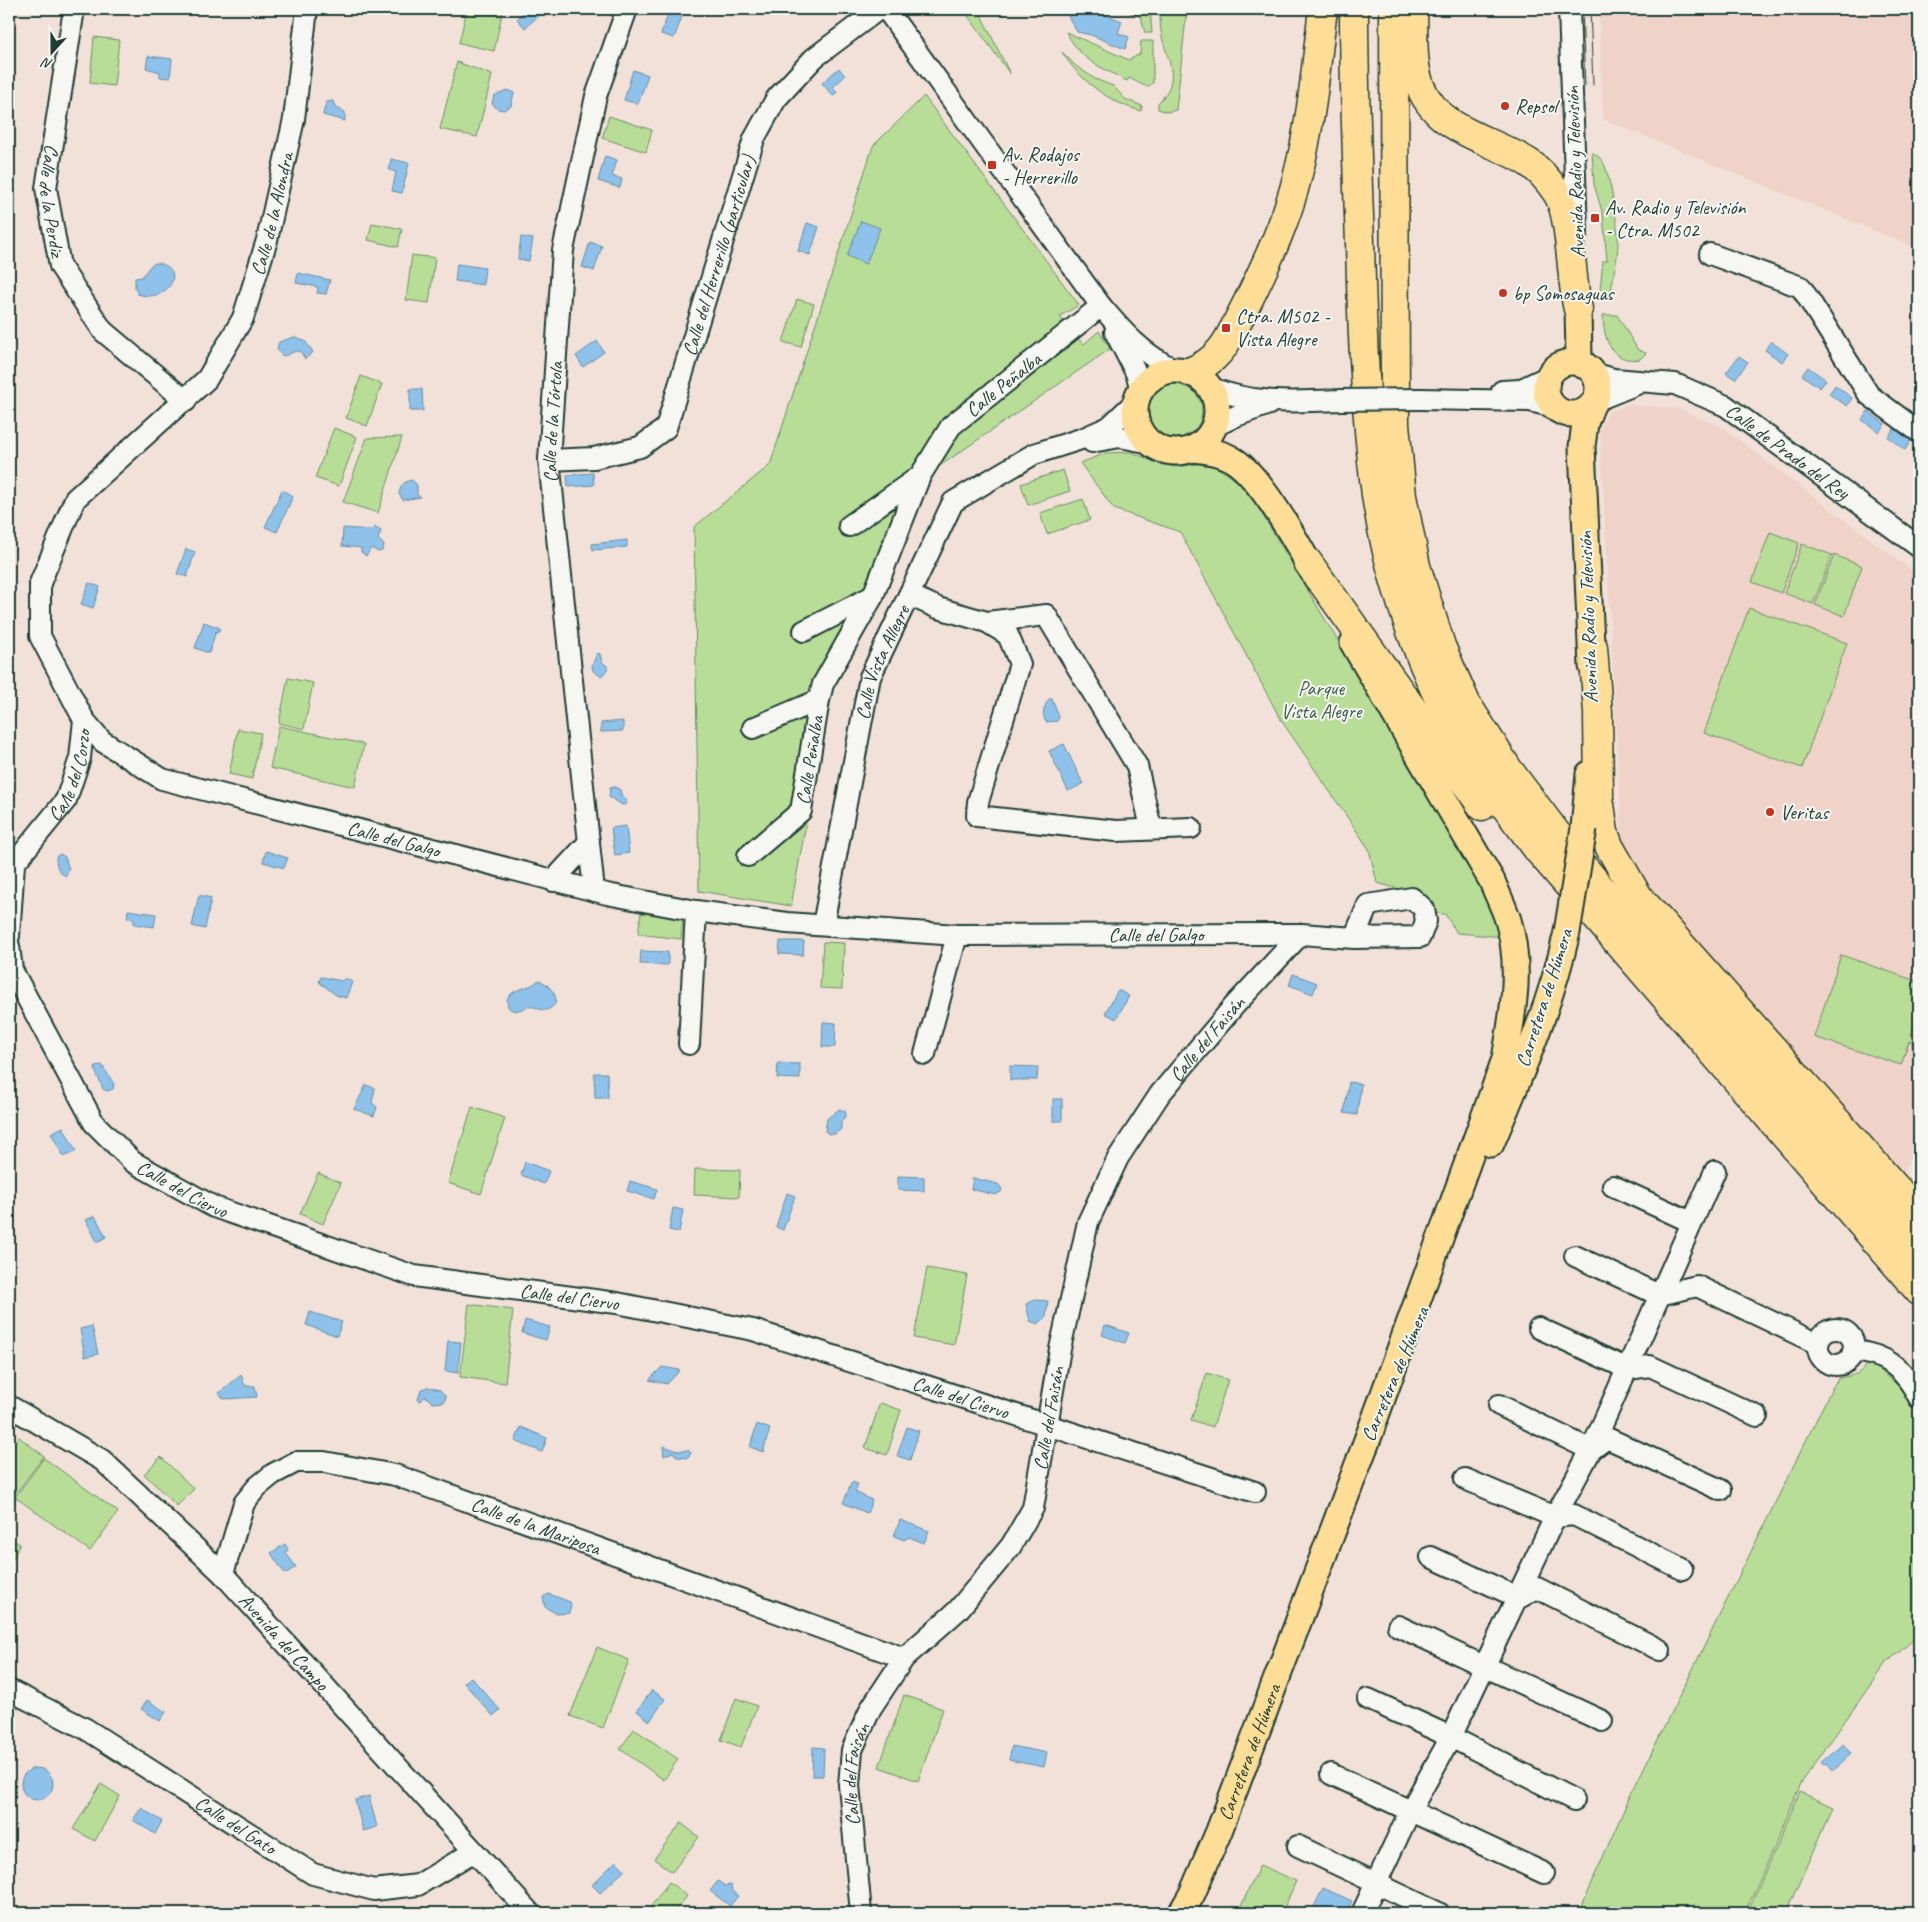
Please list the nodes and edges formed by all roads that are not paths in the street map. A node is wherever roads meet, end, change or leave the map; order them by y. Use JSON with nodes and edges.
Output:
{"nodes":[{"id":1,"x":74,"y":9,"type":"edge"},
{"id":2,"x":307,"y":9,"type":"edge"},
{"id":3,"x":626,"y":9,"type":"edge"},
{"id":4,"x":879,"y":9,"type":"edge"},
{"id":5,"x":886,"y":9,"type":"edge"},
{"id":6,"x":1323,"y":9,"type":"edge"},
{"id":7,"x":1354,"y":9,"type":"edge"},
{"id":8,"x":1394,"y":9,"type":"edge"},
{"id":9,"x":1413,"y":9,"type":"edge"},
{"id":10,"x":1569,"y":9,"type":"edge"},
{"id":11,"x":1710,"y":254,"type":"dead end"},
{"id":12,"x":1101,"y":306,"type":"junction"},
{"id":13,"x":1578,"y":308,"type":"junction"},
{"id":14,"x":1587,"y":369,"type":"junction"},
{"id":15,"x":1191,"y":376,"type":"junction"},
{"id":16,"x":1549,"y":376,"type":"junction"},
{"id":17,"x":1644,"y":381,"type":"junction"},
{"id":18,"x":1138,"y":395,"type":"junction"},
{"id":19,"x":1419,"y":399,"type":"junction"},
{"id":20,"x":186,"y":401,"type":"junction"},
{"id":21,"x":1274,"y":402,"type":"junction"},
{"id":22,"x":1593,"y":404,"type":"junction"},
{"id":23,"x":1555,"y":407,"type":"junction"},
{"id":24,"x":1213,"y":427,"type":"junction"},
{"id":25,"x":1919,"y":432,"type":"edge"},
{"id":26,"x":1151,"y":443,"type":"junction"},
{"id":27,"x":1191,"y":449,"type":"junction"},
{"id":28,"x":1034,"y":454,"type":"junction"},
{"id":29,"x":549,"y":460,"type":"junction"},
{"id":30,"x":920,"y":476,"type":"junction"},
{"id":31,"x":848,"y":526,"type":"dead end"},
{"id":32,"x":1919,"y":547,"type":"edge"},
{"id":33,"x":1307,"y":561,"type":"junction"},
{"id":34,"x":909,"y":595,"type":"junction"},
{"id":35,"x":873,"y":596,"type":"junction"},
{"id":36,"x":987,"y":622,"type":"junction"},
{"id":37,"x":804,"y":631,"type":"dead end"},
{"id":38,"x":1593,"y":648,"type":"junction"},
{"id":39,"x":818,"y":700,"type":"junction"},
{"id":40,"x":84,"y":720,"type":"junction"},
{"id":41,"x":754,"y":728,"type":"dead end"},
{"id":42,"x":102,"y":741,"type":"junction"},
{"id":43,"x":80,"y":758,"type":"junction"},
{"id":44,"x":1151,"y":828,"type":"junction"},
{"id":45,"x":1191,"y":828,"type":"dead end"},
{"id":46,"x":1584,"y":828,"type":"joint"},
{"id":47,"x":588,"y":842,"type":"junction"},
{"id":48,"x":748,"y":856,"type":"dead end"},
{"id":49,"x":11,"y":865,"type":"edge"},
{"id":50,"x":553,"y":880,"type":"junction"},
{"id":51,"x":594,"y":891,"type":"junction"},
{"id":52,"x":696,"y":911,"type":"junction"},
{"id":53,"x":823,"y":925,"type":"junction"},
{"id":54,"x":1301,"y":934,"type":"junction"},
{"id":55,"x":957,"y":935,"type":"junction"},
{"id":56,"x":9,"y":936,"type":"edge"},
{"id":57,"x":1354,"y":938,"type":"junction"},
{"id":58,"x":9,"y":946,"type":"edge"},
{"id":59,"x":689,"y":1044,"type":"dead end"},
{"id":60,"x":925,"y":1054,"type":"dead end"},
{"id":61,"x":1724,"y":1064,"type":"junction"},
{"id":62,"x":1715,"y":1171,"type":"dead end"},
{"id":63,"x":1613,"y":1186,"type":"dead end"},
{"id":64,"x":1919,"y":1214,"type":"edge"},
{"id":65,"x":1691,"y":1222,"type":"junction"},
{"id":66,"x":1919,"y":1253,"type":"edge"},
{"id":67,"x":1575,"y":1256,"type":"dead end"},
{"id":68,"x":1919,"y":1291,"type":"edge"},
{"id":69,"x":1659,"y":1295,"type":"junction"},
{"id":70,"x":1539,"y":1328,"type":"dead end"},
{"id":71,"x":1628,"y":1369,"type":"junction"},
{"id":72,"x":1919,"y":1398,"type":"edge"},
{"id":73,"x":1498,"y":1405,"type":"dead end"},
{"id":74,"x":9,"y":1406,"type":"edge"},
{"id":75,"x":1757,"y":1416,"type":"dead end"},
{"id":76,"x":1047,"y":1425,"type":"junction"},
{"id":77,"x":1365,"y":1446,"type":"junction"},
{"id":78,"x":1591,"y":1450,"type":"junction"},
{"id":79,"x":1466,"y":1478,"type":"dead end"},
{"id":80,"x":1722,"y":1490,"type":"dead end"},
{"id":81,"x":1255,"y":1492,"type":"dead end"},
{"id":82,"x":1555,"y":1518,"type":"junction"},
{"id":83,"x":1432,"y":1558,"type":"dead end"},
{"id":84,"x":1682,"y":1569,"type":"dead end"},
{"id":85,"x":224,"y":1574,"type":"junction"},
{"id":86,"x":1519,"y":1598,"type":"junction"},
{"id":87,"x":1398,"y":1626,"type":"dead end"},
{"id":88,"x":1660,"y":1650,"type":"dead end"},
{"id":89,"x":904,"y":1658,"type":"junction"},
{"id":90,"x":1485,"y":1667,"type":"junction"},
{"id":91,"x":9,"y":1690,"type":"edge"},
{"id":92,"x":1368,"y":1699,"type":"dead end"},
{"id":93,"x":1602,"y":1721,"type":"dead end"},
{"id":94,"x":1451,"y":1737,"type":"junction"},
{"id":95,"x":1331,"y":1774,"type":"dead end"},
{"id":96,"x":1574,"y":1800,"type":"dead end"},
{"id":97,"x":1410,"y":1811,"type":"junction"},
{"id":98,"x":1298,"y":1846,"type":"dead end"},
{"id":99,"x":473,"y":1852,"type":"junction"},
{"id":100,"x":1544,"y":1873,"type":"dead end"},
{"id":101,"x":1376,"y":1883,"type":"junction"},
{"id":102,"x":530,"y":1913,"type":"edge"},
{"id":103,"x":861,"y":1913,"type":"edge"},
{"id":104,"x":1181,"y":1913,"type":"edge"},
{"id":105,"x":1362,"y":1913,"type":"edge"},
{"id":106,"x":1439,"y":1913,"type":"edge"}],
"edges":[{"from":1,"to":20,"type":"street","name":"Calle de la Perdiz"},
{"from":2,"to":20,"type":"street","name":"Calle de la Alondra"},
{"from":3,"to":29,"type":"street","name":"Calle de la Tórtola"},
{"from":4,"to":29,"type":"street","name":"Calle del Herrerillo (particular)"},
{"from":5,"to":12,"type":"street"},
{"from":6,"to":15,"type":"highway"},
{"from":7,"to":61,"type":"highway"},
{"from":8,"to":66,"type":"highway"},
{"from":9,"to":13,"type":"highway"},
{"from":10,"to":13,"type":"street","name":"Avenida Radio y Televisión"},
{"from":11,"to":25,"type":"street"},
{"from":12,"to":15,"type":"street"},
{"from":12,"to":18,"type":"street"},
{"from":12,"to":30,"type":"street","name":"Calle Peñalba"},
{"from":13,"to":14,"type":"main road","name":"Avenida Radio y Televisión"},
{"from":14,"to":16,"type":"main road"},
{"from":14,"to":17,"type":"street","name":"Calle de Prado del Rey"},
{"from":14,"to":22,"type":"main road"},
{"from":15,"to":18,"type":"main road"},
{"from":15,"to":21,"type":"street"},
{"from":15,"to":24,"type":"main road"},
{"from":16,"to":19,"type":"street"},
{"from":16,"to":23,"type":"main road"},
{"from":17,"to":22,"type":"street","name":"Calle de Prado del Rey"},
{"from":17,"to":32,"type":"street","name":"Calle de Prado del Rey"},
{"from":18,"to":26,"type":"main road"},
{"from":18,"to":28,"type":"street","name":"Calle Vista Allegre"},
{"from":19,"to":21,"type":"street","bridge":true},
{"from":19,"to":23,"type":"street"},
{"from":20,"to":40,"type":"street","name":"Calle del Corzo"},
{"from":21,"to":24,"type":"street"},
{"from":22,"to":23,"type":"main road"},
{"from":22,"to":38,"type":"main road","name":"Avenida Radio y Televisión"},
{"from":24,"to":27,"type":"main road"},
{"from":26,"to":27,"type":"main road"},
{"from":26,"to":28,"type":"street","name":"Calle Vista Allegre"},
{"from":27,"to":33,"type":"main road"},
{"from":28,"to":34,"type":"street","name":"Calle Vista Allegre"},
{"from":29,"to":47,"type":"street","name":"Calle de la Tórtola"},
{"from":30,"to":31,"type":"street","name":"Calle Peñalba"},
{"from":30,"to":35,"type":"street","name":"Calle Peñalba"},
{"from":33,"to":61,"type":"highway"},
{"from":33,"to":77,"type":"main road"},
{"from":34,"to":36,"type":"street"},
{"from":34,"to":53,"type":"street","name":"Calle Vista Allegre"},
{"from":35,"to":37,"type":"street"},
{"from":35,"to":39,"type":"street","name":"Calle Peñalba"},
{"from":36,"to":44,"type":"street"},
{"from":36,"to":44,"type":"street"},
{"from":38,"to":46,"type":"main road","name":"Avenida Radio y Televisión"},
{"from":38,"to":64,"type":"highway"},
{"from":39,"to":41,"type":"street","name":"Calle Peñalba"},
{"from":39,"to":48,"type":"street","name":"Calle Peñalba"},
{"from":40,"to":42,"type":"street","name":"Calle del Galgo"},
{"from":40,"to":43,"type":"street","name":"Calle del Corzo"},
{"from":42,"to":43,"type":"street"},
{"from":42,"to":50,"type":"street","name":"Calle del Galgo"},
{"from":43,"to":49,"type":"street","name":"Calle del Corzo"},
{"from":44,"to":45,"type":"street"},
{"from":46,"to":77,"type":"main road","name":"Carretera de Húmera","bridge":true},
{"from":47,"to":50,"type":"street"},
{"from":47,"to":51,"type":"street","name":"Calle de la Tórtola"},
{"from":49,"to":56,"type":"street"},
{"from":50,"to":51,"type":"street","name":"Calle del Galgo"},
{"from":51,"to":52,"type":"street","name":"Calle del Galgo"},
{"from":52,"to":53,"type":"street","name":"Calle del Galgo"},
{"from":52,"to":59,"type":"street"},
{"from":53,"to":55,"type":"street","name":"Calle del Galgo"},
{"from":54,"to":55,"type":"street","name":"Calle del Galgo"},
{"from":54,"to":57,"type":"street","name":"Calle del Galgo"},
{"from":54,"to":76,"type":"street","name":"Calle del Faisán"},
{"from":55,"to":60,"type":"street"},
{"from":57,"to":57,"type":"street","name":"Calle del Galgo"},
{"from":58,"to":76,"type":"street","name":"Calle del Ciervo"},
{"from":61,"to":68,"type":"highway"},
{"from":62,"to":65,"type":"street"},
{"from":63,"to":65,"type":"street"},
{"from":65,"to":69,"type":"street"},
{"from":67,"to":69,"type":"street"},
{"from":69,"to":71,"type":"street"},
{"from":69,"to":72,"type":"street"},
{"from":70,"to":71,"type":"street"},
{"from":71,"to":75,"type":"street"},
{"from":71,"to":78,"type":"street"},
{"from":73,"to":78,"type":"street"},
{"from":74,"to":85,"type":"street","name":"Avenida del Campo"},
{"from":76,"to":81,"type":"street","name":"Calle del Ciervo"},
{"from":76,"to":89,"type":"street","name":"Calle del Faisán"},
{"from":77,"to":104,"type":"main road","name":"Carretera de Húmera"},
{"from":78,"to":80,"type":"street"},
{"from":78,"to":82,"type":"street"},
{"from":79,"to":82,"type":"street"},
{"from":82,"to":84,"type":"street"},
{"from":82,"to":86,"type":"street"},
{"from":83,"to":86,"type":"street"},
{"from":85,"to":89,"type":"street","name":"Calle de la Mariposa"},
{"from":85,"to":99,"type":"street","name":"Avenida del Campo"},
{"from":86,"to":88,"type":"street"},
{"from":86,"to":90,"type":"street"},
{"from":87,"to":90,"type":"street"},
{"from":89,"to":103,"type":"street","name":"Calle del Faisán"},
{"from":90,"to":93,"type":"street"},
{"from":90,"to":94,"type":"street"},
{"from":91,"to":99,"type":"street","name":"Calle del Gato"},
{"from":92,"to":94,"type":"street"},
{"from":94,"to":96,"type":"street"},
{"from":94,"to":97,"type":"street"},
{"from":95,"to":97,"type":"street"},
{"from":97,"to":100,"type":"street"},
{"from":97,"to":101,"type":"street"},
{"from":98,"to":101,"type":"street"},
{"from":99,"to":102,"type":"street","name":"Avenida del Campo"},
{"from":101,"to":105,"type":"street"},
{"from":101,"to":106,"type":"street"}]}
